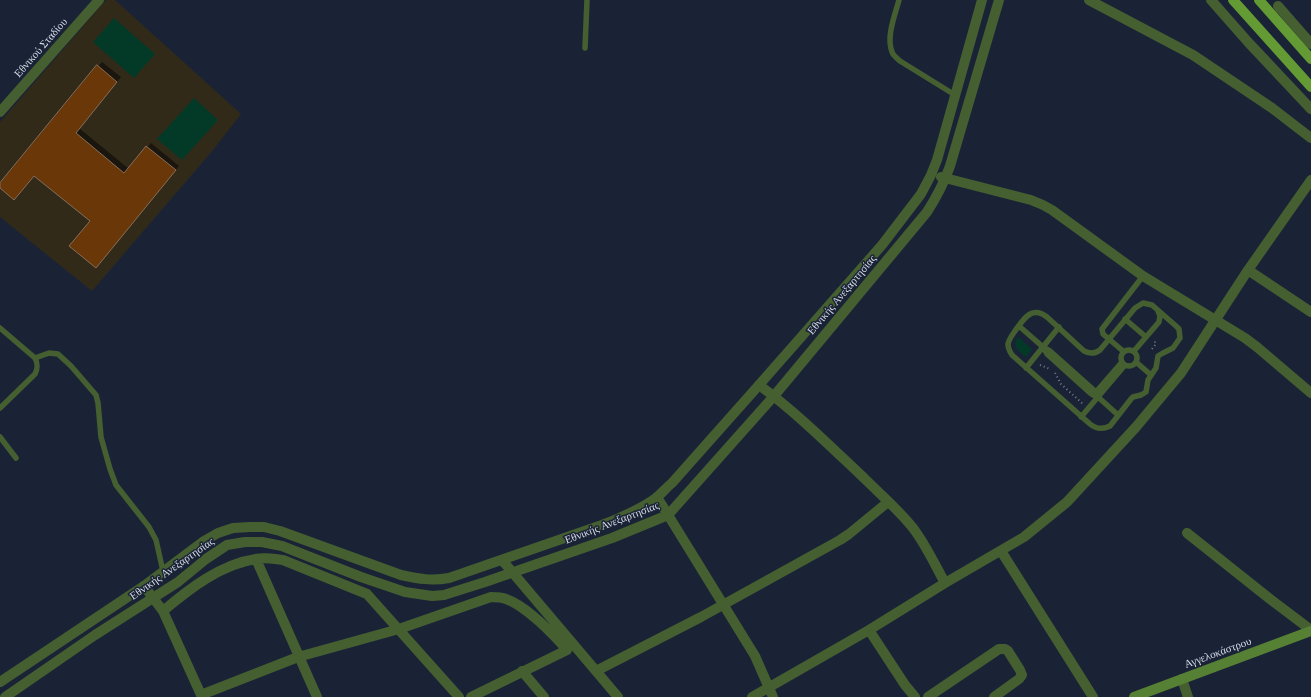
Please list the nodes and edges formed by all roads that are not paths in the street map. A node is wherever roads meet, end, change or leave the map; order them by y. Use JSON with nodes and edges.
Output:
{"nodes":[{"id":1,"x":99,"y":0,"type":"edge"},
{"id":2,"x":587,"y":0,"type":"edge"},
{"id":3,"x":899,"y":0,"type":"edge"},
{"id":4,"x":982,"y":0,"type":"edge"},
{"id":5,"x":999,"y":0,"type":"edge"},
{"id":6,"x":1090,"y":0,"type":"edge"},
{"id":7,"x":1211,"y":0,"type":"edge"},
{"id":8,"x":1233,"y":0,"type":"edge"},
{"id":9,"x":1259,"y":0,"type":"edge"},
{"id":10,"x":1280,"y":3,"type":"edge"},
{"id":11,"x":1272,"y":15,"type":"junction"},
{"id":12,"x":1311,"y":44,"type":"edge"},
{"id":13,"x":586,"y":48,"type":"dead end"},
{"id":14,"x":1311,"y":59,"type":"edge"},
{"id":15,"x":1311,"y":87,"type":"edge"},
{"id":16,"x":955,"y":94,"type":"junction"},
{"id":17,"x":1311,"y":109,"type":"edge"},
{"id":18,"x":0,"y":112,"type":"edge"},
{"id":19,"x":1311,"y":138,"type":"edge"},
{"id":20,"x":931,"y":175,"type":"junction"},
{"id":21,"x":946,"y":178,"type":"junction"},
{"id":22,"x":1311,"y":180,"type":"edge"},
{"id":23,"x":1308,"y":191,"type":"edge"},
{"id":24,"x":1248,"y":270,"type":"junction"},
{"id":25,"x":1143,"y":276,"type":"junction"},
{"id":26,"x":1158,"y":311,"type":"junction"},
{"id":27,"x":1311,"y":312,"type":"edge"},
{"id":28,"x":1125,"y":319,"type":"junction"},
{"id":29,"x":1216,"y":319,"type":"junction"},
{"id":30,"x":1170,"y":321,"type":"junction"},
{"id":31,"x":1159,"y":322,"type":"junction"},
{"id":32,"x":1019,"y":326,"type":"junction"},
{"id":33,"x":1058,"y":327,"type":"junction"},
{"id":34,"x":0,"y":328,"type":"edge"},
{"id":35,"x":1146,"y":337,"type":"junction"},
{"id":36,"x":1109,"y":339,"type":"junction"},
{"id":37,"x":1043,"y":347,"type":"junction"},
{"id":38,"x":1123,"y":351,"type":"junction"},
{"id":39,"x":1134,"y":351,"type":"junction"},
{"id":40,"x":35,"y":358,"type":"junction"},
{"id":41,"x":1136,"y":362,"type":"junction"},
{"id":42,"x":1123,"y":364,"type":"junction"},
{"id":43,"x":1026,"y":368,"type":"junction"},
{"id":44,"x":1151,"y":375,"type":"junction"},
{"id":45,"x":759,"y":385,"type":"junction"},
{"id":46,"x":1311,"y":393,"type":"edge"},
{"id":47,"x":1097,"y":394,"type":"junction"},
{"id":48,"x":774,"y":396,"type":"junction"},
{"id":49,"x":0,"y":408,"type":"edge"},
{"id":50,"x":1118,"y":415,"type":"junction"},
{"id":51,"x":1081,"y":417,"type":"junction"},
{"id":52,"x":0,"y":437,"type":"edge"},
{"id":53,"x":16,"y":458,"type":"dead end"},
{"id":54,"x":657,"y":498,"type":"junction"},
{"id":55,"x":888,"y":502,"type":"junction"},
{"id":56,"x":668,"y":515,"type":"junction"},
{"id":57,"x":1187,"y":533,"type":"dead end"},
{"id":58,"x":1001,"y":551,"type":"junction"},
{"id":59,"x":256,"y":559,"type":"junction"},
{"id":60,"x":502,"y":560,"type":"junction"},
{"id":61,"x":163,"y":571,"type":"junction"},
{"id":62,"x":513,"y":573,"type":"junction"},
{"id":63,"x":945,"y":583,"type":"junction"},
{"id":64,"x":144,"y":586,"type":"junction"},
{"id":65,"x":154,"y":598,"type":"junction"},
{"id":66,"x":723,"y":604,"type":"junction"},
{"id":67,"x":163,"y":611,"type":"junction"},
{"id":68,"x":399,"y":629,"type":"junction"},
{"id":69,"x":870,"y":630,"type":"junction"},
{"id":70,"x":1311,"y":630,"type":"edge"},
{"id":71,"x":298,"y":657,"type":"junction"},
{"id":72,"x":522,"y":671,"type":"junction"},
{"id":73,"x":596,"y":671,"type":"junction"},
{"id":74,"x":1182,"y":679,"type":"junction"},
{"id":75,"x":0,"y":682,"type":"edge"},
{"id":76,"x":771,"y":692,"type":"edge"},
{"id":77,"x":201,"y":696,"type":"edge"},
{"id":78,"x":5,"y":697,"type":"edge"},
{"id":79,"x":317,"y":697,"type":"edge"},
{"id":80,"x":459,"y":697,"type":"edge"},
{"id":81,"x":471,"y":697,"type":"edge"},
{"id":82,"x":544,"y":697,"type":"edge"},
{"id":83,"x":618,"y":697,"type":"edge"},
{"id":84,"x":752,"y":697,"type":"edge"},
{"id":85,"x":915,"y":697,"type":"edge"},
{"id":86,"x":928,"y":697,"type":"edge"},
{"id":87,"x":994,"y":697,"type":"edge"},
{"id":88,"x":1094,"y":697,"type":"edge"},
{"id":89,"x":1134,"y":697,"type":"edge"},
{"id":90,"x":1188,"y":697,"type":"edge"}],
"edges":[{"from":1,"to":18,"type":"street","name":"Εθνικού Σταδίου"},
{"from":2,"to":13,"type":"lane"},
{"from":3,"to":16,"type":"lane"},
{"from":4,"to":16,"type":"street","name":"Εθνικής Ανεξαρτησίας"},
{"from":5,"to":21,"type":"street","name":"Εθνικής Ανεξαρτησίας"},
{"from":6,"to":19,"type":"street"},
{"from":7,"to":17,"type":"street"},
{"from":8,"to":15,"type":"main road"},
{"from":9,"to":11,"type":"main road"},
{"from":10,"to":11,"type":"street"},
{"from":10,"to":12,"type":"street"},
{"from":11,"to":14,"type":"main road"},
{"from":16,"to":20,"type":"street","name":"Εθνικής Ανεξαρτησίας"},
{"from":20,"to":21,"type":"street"},
{"from":20,"to":45,"type":"street","name":"Εθνικής Ανεξαρτησίας"},
{"from":21,"to":25,"type":"street"},
{"from":21,"to":48,"type":"street","name":"Εθνικής Ανεξαρτησίας"},
{"from":22,"to":23,"type":"street"},
{"from":23,"to":24,"type":"street"},
{"from":24,"to":27,"type":"street"},
{"from":24,"to":29,"type":"street"},
{"from":25,"to":29,"type":"street"},
{"from":25,"to":36,"type":"lane"},
{"from":26,"to":28,"type":"lane"},
{"from":26,"to":30,"type":"lane"},
{"from":26,"to":31,"type":"lane"},
{"from":28,"to":35,"type":"lane"},
{"from":28,"to":36,"type":"lane"},
{"from":29,"to":46,"type":"street"},
{"from":29,"to":58,"type":"street"},
{"from":30,"to":31,"type":"lane"},
{"from":30,"to":44,"type":"lane"},
{"from":31,"to":35,"type":"lane"},
{"from":32,"to":33,"type":"lane"},
{"from":32,"to":37,"type":"lane"},
{"from":32,"to":43,"type":"lane"},
{"from":33,"to":36,"type":"lane"},
{"from":33,"to":37,"type":"lane"},
{"from":34,"to":40,"type":"lane"},
{"from":35,"to":39,"type":"lane"},
{"from":36,"to":38,"type":"lane"},
{"from":37,"to":43,"type":"lane"},
{"from":37,"to":47,"type":"lane"},
{"from":38,"to":39,"type":"lane"},
{"from":38,"to":42,"type":"lane"},
{"from":39,"to":41,"type":"lane"},
{"from":40,"to":49,"type":"lane"},
{"from":40,"to":61,"type":"lane"},
{"from":41,"to":42,"type":"lane"},
{"from":41,"to":44,"type":"lane"},
{"from":42,"to":47,"type":"lane"},
{"from":43,"to":51,"type":"lane"},
{"from":44,"to":50,"type":"lane"},
{"from":45,"to":48,"type":"street"},
{"from":45,"to":54,"type":"street","name":"Εθνικής Ανεξαρτησίας"},
{"from":47,"to":50,"type":"lane"},
{"from":47,"to":51,"type":"lane"},
{"from":48,"to":55,"type":"street"},
{"from":48,"to":56,"type":"street","name":"Εθνικής Ανεξαρτησίας"},
{"from":50,"to":51,"type":"lane"},
{"from":52,"to":53,"type":"lane"},
{"from":54,"to":56,"type":"street"},
{"from":54,"to":60,"type":"street","name":"Εθνικής Ανεξαρτησίας"},
{"from":55,"to":63,"type":"street"},
{"from":55,"to":66,"type":"street"},
{"from":56,"to":62,"type":"street","name":"Εθνικής Ανεξαρτησίας"},
{"from":56,"to":66,"type":"street"},
{"from":57,"to":70,"type":"street"},
{"from":58,"to":63,"type":"street"},
{"from":58,"to":88,"type":"street"},
{"from":59,"to":67,"type":"street"},
{"from":59,"to":68,"type":"street"},
{"from":59,"to":71,"type":"street"},
{"from":60,"to":61,"type":"street","name":"Εθνικής Ανεξαρτησίας"},
{"from":60,"to":62,"type":"street"},
{"from":61,"to":64,"type":"street","name":"Εθνικής Ανεξαρτησίας"},
{"from":62,"to":65,"type":"street","name":"Εθνικής Ανεξαρτησίας"},
{"from":62,"to":73,"type":"street"},
{"from":63,"to":69,"type":"street"},
{"from":64,"to":65,"type":"street"},
{"from":64,"to":75,"type":"street","name":"Εθνικής Ανεξαρτησίας"},
{"from":65,"to":67,"type":"street"},
{"from":65,"to":78,"type":"street","name":"Εθνικής Ανεξαρτησίας"},
{"from":66,"to":73,"type":"street"},
{"from":66,"to":76,"type":"street"},
{"from":67,"to":77,"type":"street"},
{"from":68,"to":71,"type":"street"},
{"from":68,"to":72,"type":"street"},
{"from":68,"to":80,"type":"street"},
{"from":69,"to":76,"type":"street"},
{"from":69,"to":85,"type":"street"},
{"from":70,"to":74,"type":"main road","name":"Αγγελοκάστρου"},
{"from":71,"to":77,"type":"street"},
{"from":71,"to":79,"type":"street"},
{"from":72,"to":81,"type":"street"},
{"from":72,"to":82,"type":"street"},
{"from":73,"to":83,"type":"street"},
{"from":74,"to":89,"type":"main road","name":"Αγγελοκάστρου"},
{"from":74,"to":90,"type":"street"},
{"from":76,"to":84,"type":"street"},
{"from":86,"to":87,"type":"street"}]}
